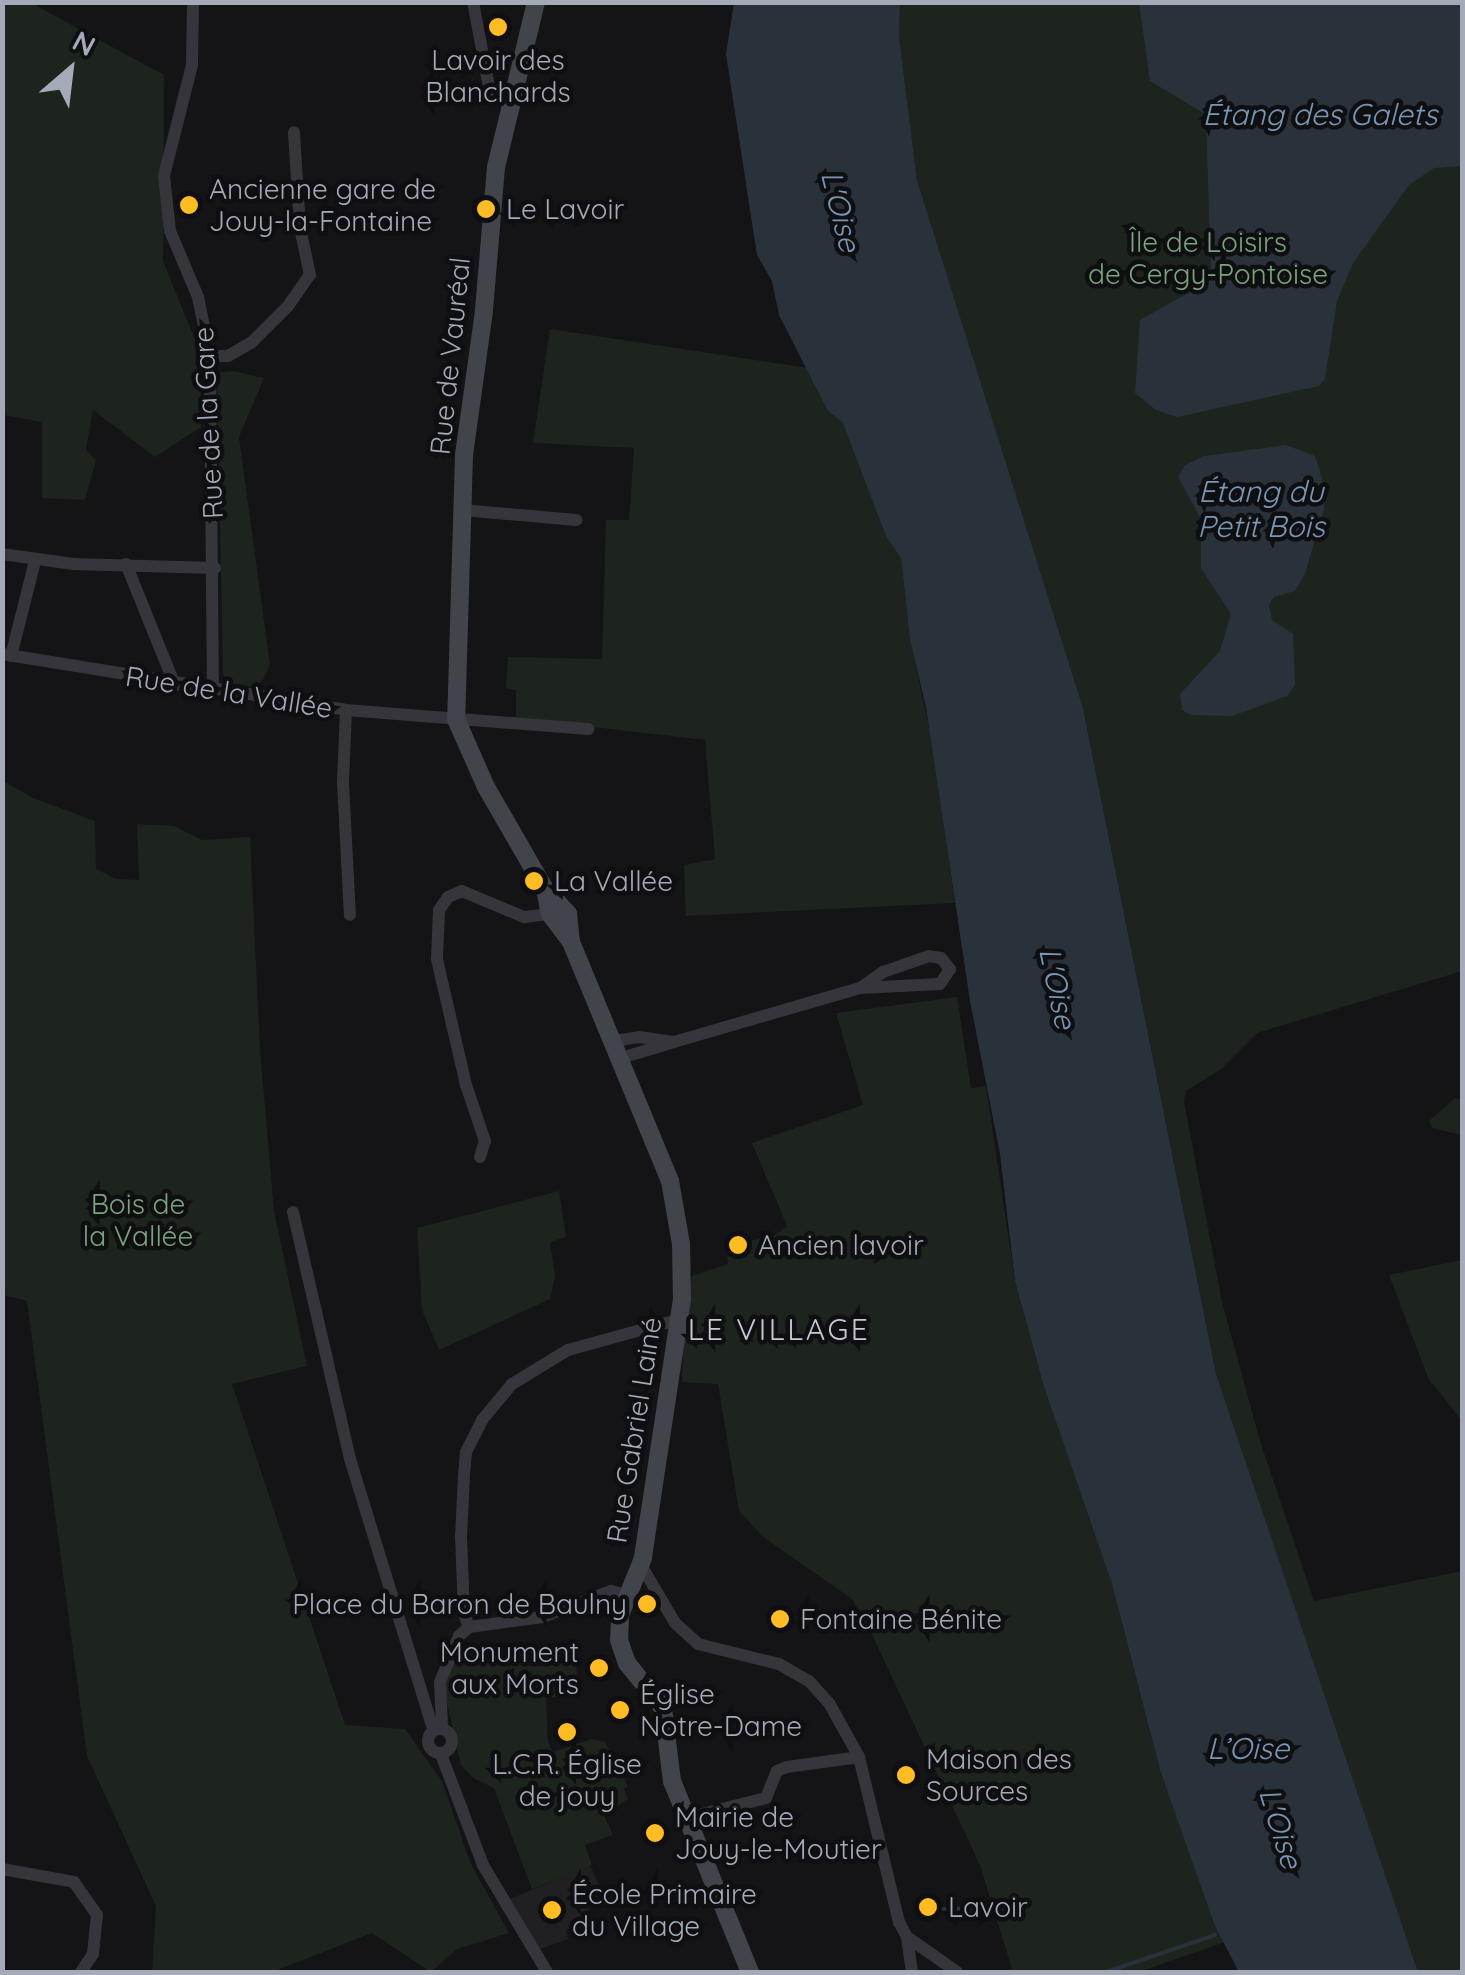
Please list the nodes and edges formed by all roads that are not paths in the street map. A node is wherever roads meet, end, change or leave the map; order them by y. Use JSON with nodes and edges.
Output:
{"nodes":[{"id":1,"x":194,"y":2,"type":"edge"},
{"id":2,"x":473,"y":2,"type":"edge"},
{"id":3,"x":536,"y":2,"type":"edge"},
{"id":4,"x":510,"y":106,"type":"junction"},
{"id":5,"x":294,"y":132,"type":"dead end"},
{"id":6,"x":210,"y":356,"type":"junction"},
{"id":7,"x":462,"y":510,"type":"junction"},
{"id":8,"x":577,"y":520,"type":"dead end"},
{"id":9,"x":2,"y":554,"type":"edge"},
{"id":10,"x":35,"y":561,"type":"junction"},
{"id":11,"x":126,"y":564,"type":"junction"},
{"id":12,"x":215,"y":568,"type":"junction"},
{"id":13,"x":7,"y":655,"type":"edge"},
{"id":14,"x":175,"y":685,"type":"junction"},
{"id":15,"x":213,"y":691,"type":"junction"},
{"id":16,"x":346,"y":710,"type":"junction"},
{"id":17,"x":456,"y":719,"type":"junction"},
{"id":18,"x":588,"y":729,"type":"dead end"},
{"id":19,"x":546,"y":889,"type":"junction"},
{"id":20,"x":550,"y":914,"type":"junction"},
{"id":21,"x":350,"y":915,"type":"dead end"},
{"id":22,"x":572,"y":942,"type":"junction"},
{"id":23,"x":860,"y":988,"type":"junction"},
{"id":24,"x":618,"y":1050,"type":"junction"},
{"id":25,"x":480,"y":1157,"type":"dead end"},
{"id":26,"x":293,"y":1212,"type":"dead end"},
{"id":27,"x":677,"y":1320,"type":"junction"},
{"id":28,"x":641,"y":1565,"type":"junction"},
{"id":29,"x":627,"y":1595,"type":"junction"},
{"id":30,"x":469,"y":1627,"type":"junction"},
{"id":31,"x":437,"y":1727,"type":"junction"},
{"id":32,"x":859,"y":1757,"type":"junction"},
{"id":33,"x":686,"y":1818,"type":"junction"},
{"id":34,"x":2,"y":1869,"type":"edge"},
{"id":35,"x":907,"y":1937,"type":"junction"},
{"id":36,"x":82,"y":1972,"type":"edge"},
{"id":37,"x":547,"y":1972,"type":"edge"},
{"id":38,"x":750,"y":1972,"type":"edge"},
{"id":39,"x":912,"y":1972,"type":"edge"},
{"id":40,"x":957,"y":1972,"type":"edge"}],
"edges":[{"from":1,"to":6,"type":"street","name":"Rue de la Gare"},
{"from":2,"to":4,"type":"street"},
{"from":3,"to":4,"type":"street","name":"Rue de Vauréal"},
{"from":4,"to":7,"type":"street","name":"Rue de Vauréal"},
{"from":5,"to":6,"type":"street"},
{"from":6,"to":12,"type":"street","name":"Rue de la Gare"},
{"from":7,"to":8,"type":"street"},
{"from":7,"to":17,"type":"street","name":"Rue de Vauréal"},
{"from":9,"to":10,"type":"street"},
{"from":10,"to":11,"type":"street"},
{"from":10,"to":13,"type":"street"},
{"from":11,"to":12,"type":"street"},
{"from":11,"to":14,"type":"street"},
{"from":12,"to":15,"type":"street","name":"Rue de la Gare"},
{"from":13,"to":14,"type":"street","name":"Rue de la Vallée"},
{"from":14,"to":15,"type":"street","name":"Rue de la Vallée"},
{"from":15,"to":16,"type":"street","name":"Rue de la Vallée"},
{"from":16,"to":17,"type":"street","name":"Rue de la Vallée"},
{"from":16,"to":21,"type":"street"},
{"from":17,"to":18,"type":"street","name":"Rue de la Vallée"},
{"from":17,"to":19,"type":"street","name":"Rue Gabriel Lainé"},
{"from":19,"to":20,"type":"street","name":"Rue Gabriel Lainé"},
{"from":19,"to":22,"type":"street","name":"Rue Gabriel Lainé"},
{"from":20,"to":22,"type":"street","name":"Rue Gabriel Lainé"},
{"from":20,"to":25,"type":"street"},
{"from":22,"to":24,"type":"street","name":"Rue Gabriel Lainé"},
{"from":23,"to":23,"type":"street"},
{"from":23,"to":24,"type":"street"},
{"from":24,"to":27,"type":"street","name":"Rue Gabriel Lainé"},
{"from":26,"to":31,"type":"street"},
{"from":27,"to":28,"type":"street","name":"Rue Gabriel Lainé"},
{"from":27,"to":30,"type":"street"},
{"from":28,"to":29,"type":"street","name":"Rue Gabriel Lainé"},
{"from":28,"to":32,"type":"street"},
{"from":29,"to":30,"type":"street"},
{"from":29,"to":33,"type":"street","name":"Rue Gabriel Lainé"},
{"from":30,"to":31,"type":"street"},
{"from":31,"to":37,"type":"street"},
{"from":32,"to":33,"type":"street"},
{"from":32,"to":35,"type":"street"},
{"from":33,"to":38,"type":"street","name":"Rue Gabriel Lainé"},
{"from":34,"to":36,"type":"street"},
{"from":35,"to":39,"type":"street"},
{"from":35,"to":40,"type":"street"}]}
